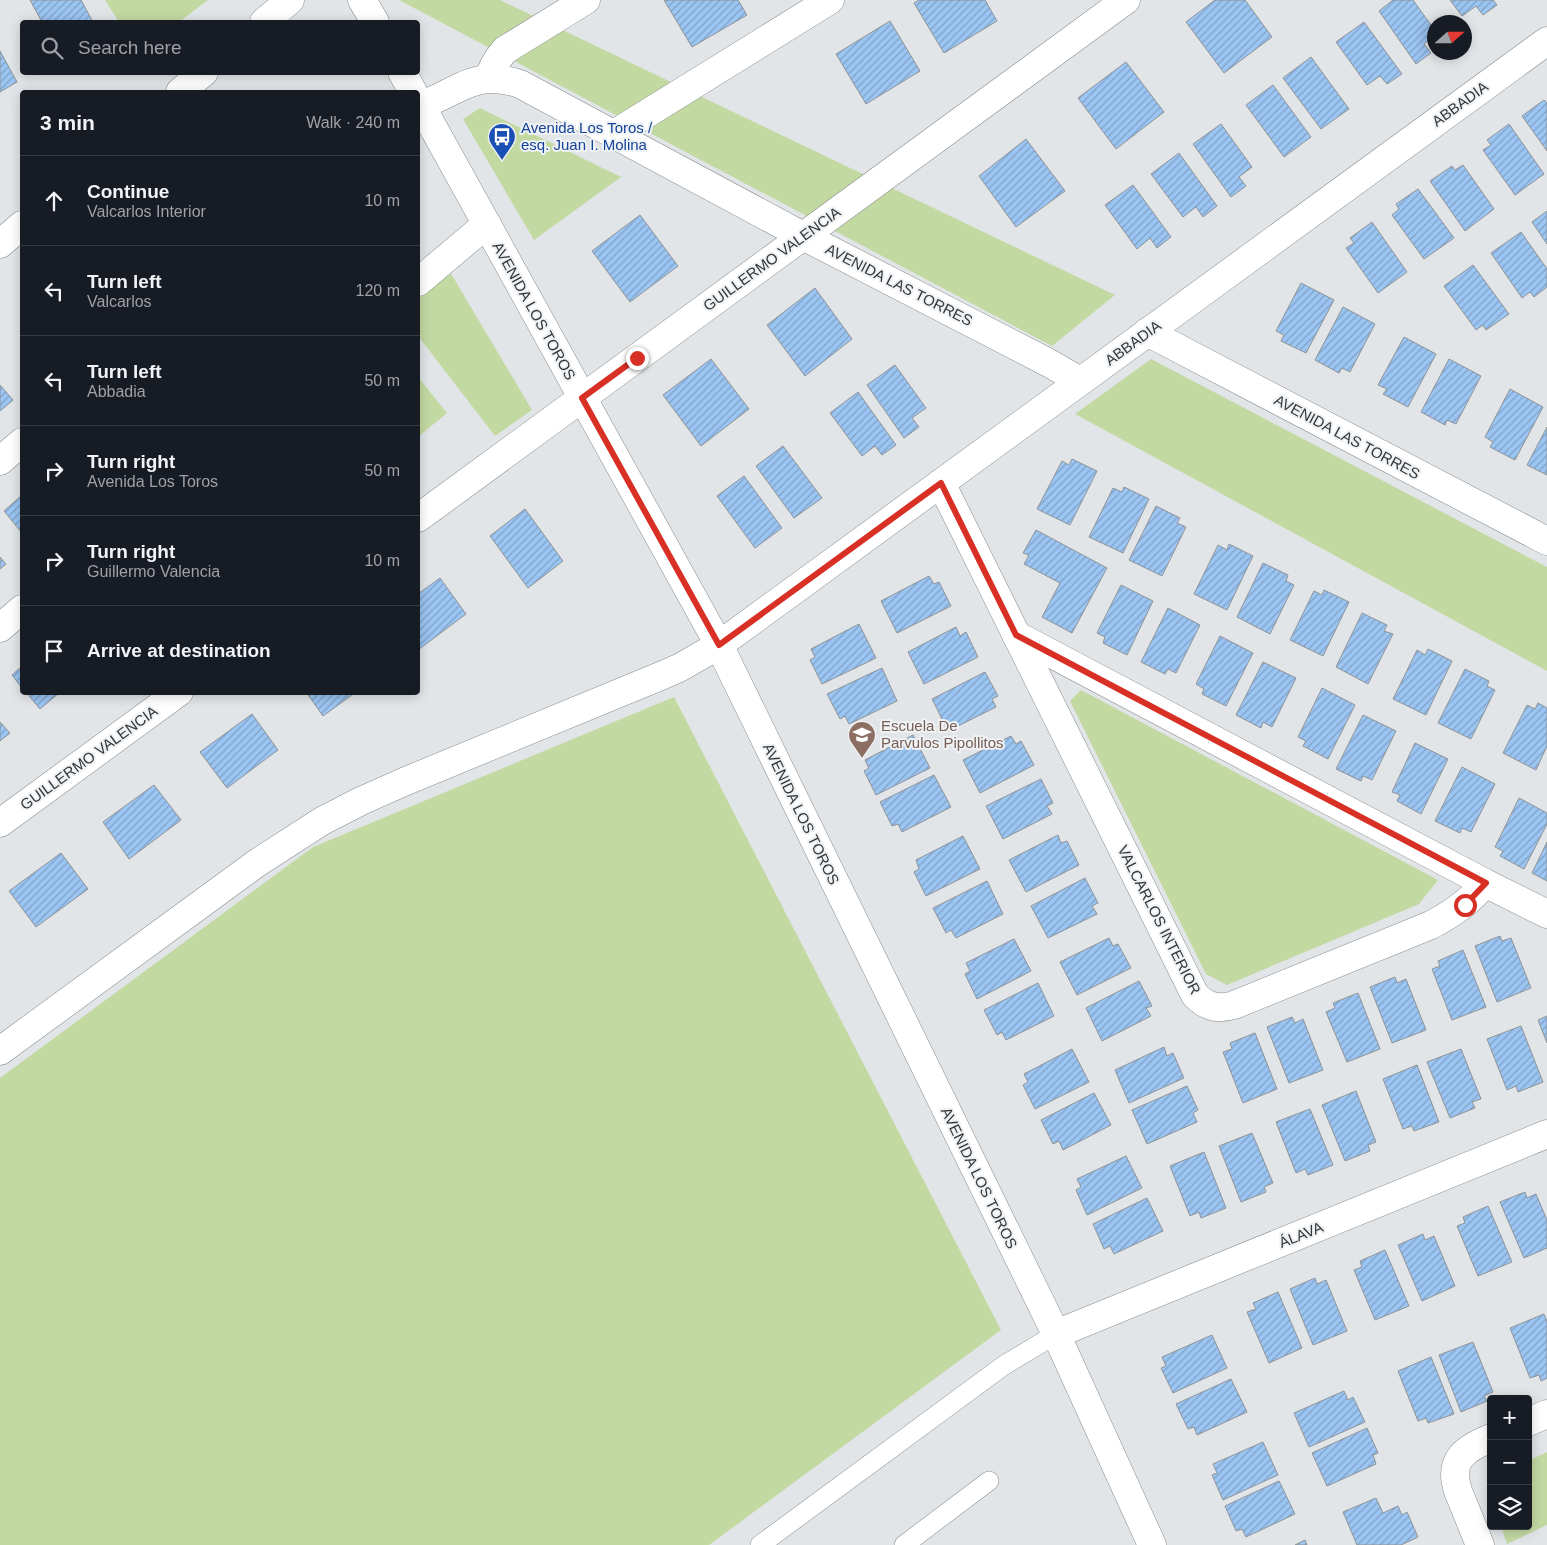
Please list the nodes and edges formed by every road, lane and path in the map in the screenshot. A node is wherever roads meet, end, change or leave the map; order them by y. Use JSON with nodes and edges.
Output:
{"nodes":[{"id":1,"x":290,"y":0,"type":"edge"},
{"id":2,"x":362,"y":0,"type":"edge"},
{"id":3,"x":586,"y":0,"type":"edge"},
{"id":4,"x":830,"y":0,"type":"edge"},
{"id":5,"x":1126,"y":0,"type":"edge"},
{"id":6,"x":266,"y":20,"type":"edge"},
{"id":7,"x":374,"y":20,"type":"edge"},
{"id":8,"x":1547,"y":41,"type":"edge"},
{"id":9,"x":200,"y":75,"type":"edge"},
{"id":10,"x":404,"y":75,"type":"edge"},
{"id":11,"x":488,"y":78,"type":"junction"},
{"id":12,"x":182,"y":90,"type":"edge"},
{"id":13,"x":411,"y":90,"type":"edge"},
{"id":14,"x":420,"y":101,"type":"edge"},
{"id":15,"x":420,"y":107,"type":"edge"},
{"id":16,"x":614,"y":134,"type":"junction"},
{"id":17,"x":487,"y":224,"type":"junction"},
{"id":18,"x":20,"y":227,"type":"edge"},
{"id":19,"x":803,"y":236,"type":"junction"},
{"id":20,"x":0,"y":244,"type":"edge"},
{"id":21,"x":420,"y":280,"type":"edge"},
{"id":22,"x":1147,"y":332,"type":"junction"},
{"id":23,"x":1080,"y":381,"type":"junction"},
{"id":24,"x":582,"y":398,"type":"junction"},
{"id":25,"x":20,"y":444,"type":"edge"},
{"id":26,"x":0,"y":461,"type":"edge"},
{"id":27,"x":941,"y":483,"type":"junction"},
{"id":28,"x":420,"y":517,"type":"edge"},
{"id":29,"x":1547,"y":541,"type":"edge"},
{"id":30,"x":20,"y":611,"type":"edge"},
{"id":31,"x":0,"y":628,"type":"edge"},
{"id":32,"x":1016,"y":635,"type":"junction"},
{"id":33,"x":719,"y":645,"type":"junction"},
{"id":34,"x":175,"y":695,"type":"edge"},
{"id":35,"x":0,"y":823,"type":"edge"},
{"id":36,"x":1486,"y":883,"type":"junction"},
{"id":37,"x":1547,"y":914,"type":"edge"},
{"id":38,"x":0,"y":1051,"type":"edge"},
{"id":39,"x":1547,"y":1134,"type":"edge"},
{"id":40,"x":1056,"y":1334,"type":"junction"},
{"id":41,"x":1547,"y":1414,"type":"edge"},
{"id":42,"x":1532,"y":1420,"type":"edge"},
{"id":43,"x":1487,"y":1440,"type":"edge"},
{"id":44,"x":989,"y":1481,"type":"dead end"},
{"id":45,"x":760,"y":1545,"type":"edge"},
{"id":46,"x":904,"y":1545,"type":"edge"},
{"id":47,"x":1152,"y":1545,"type":"edge"},
{"id":48,"x":1480,"y":1545,"type":"edge"}],
"edges":[{"from":1,"to":6,"type":"street"},
{"from":2,"to":7,"type":"street"},
{"from":3,"to":11,"type":"street"},
{"from":4,"to":16,"type":"street"},
{"from":5,"to":19,"type":"street","name":"GUILLERMO VALENCIA"},
{"from":8,"to":22,"type":"street","name":"ABBADIA"},
{"from":9,"to":12,"type":"street"},
{"from":10,"to":13,"type":"street","name":"AVENIDA LOS TOROS"},
{"from":11,"to":14,"type":"street","name":"AVENIDA LAS TORRES"},
{"from":11,"to":16,"type":"street","name":"AVENIDA LAS TORRES"},
{"from":15,"to":17,"type":"street","name":"AVENIDA LOS TOROS"},
{"from":16,"to":19,"type":"street","name":"AVENIDA LAS TORRES"},
{"from":17,"to":21,"type":"street"},
{"from":17,"to":24,"type":"street","name":"AVENIDA LOS TOROS"},
{"from":18,"to":20,"type":"street"},
{"from":19,"to":23,"type":"street","name":"AVENIDA LAS TORRES"},
{"from":19,"to":24,"type":"street","name":"GUILLERMO VALENCIA"},
{"from":22,"to":23,"type":"street","name":"ABBADIA"},
{"from":22,"to":29,"type":"street","name":"AVENIDA LAS TORRES"},
{"from":23,"to":27,"type":"street","name":"ABBADIA"},
{"from":24,"to":28,"type":"street","name":"GUILLERMO VALENCIA"},
{"from":24,"to":33,"type":"street","name":"AVENIDA LOS TOROS"},
{"from":25,"to":26,"type":"street"},
{"from":27,"to":32,"type":"street","name":"VALCARLOS INTERIOR"},
{"from":27,"to":33,"type":"street","name":"ABBADIA"},
{"from":30,"to":31,"type":"street"},
{"from":32,"to":36,"type":"street"},
{"from":32,"to":36,"type":"street","name":"VALCARLOS INTERIOR"},
{"from":33,"to":38,"type":"street","name":"ABBADIA"},
{"from":33,"to":40,"type":"street","name":"AVENIDA LOS TOROS"},
{"from":34,"to":35,"type":"street","name":"GUILLERMO VALENCIA"},
{"from":36,"to":37,"type":"street"},
{"from":39,"to":40,"type":"street","name":"ÁLAVA"},
{"from":40,"to":45,"type":"lane"},
{"from":40,"to":47,"type":"street","name":"AVENIDA LOS TOROS"},
{"from":41,"to":42,"type":"street"},
{"from":43,"to":48,"type":"street"},
{"from":44,"to":46,"type":"lane"}]}
